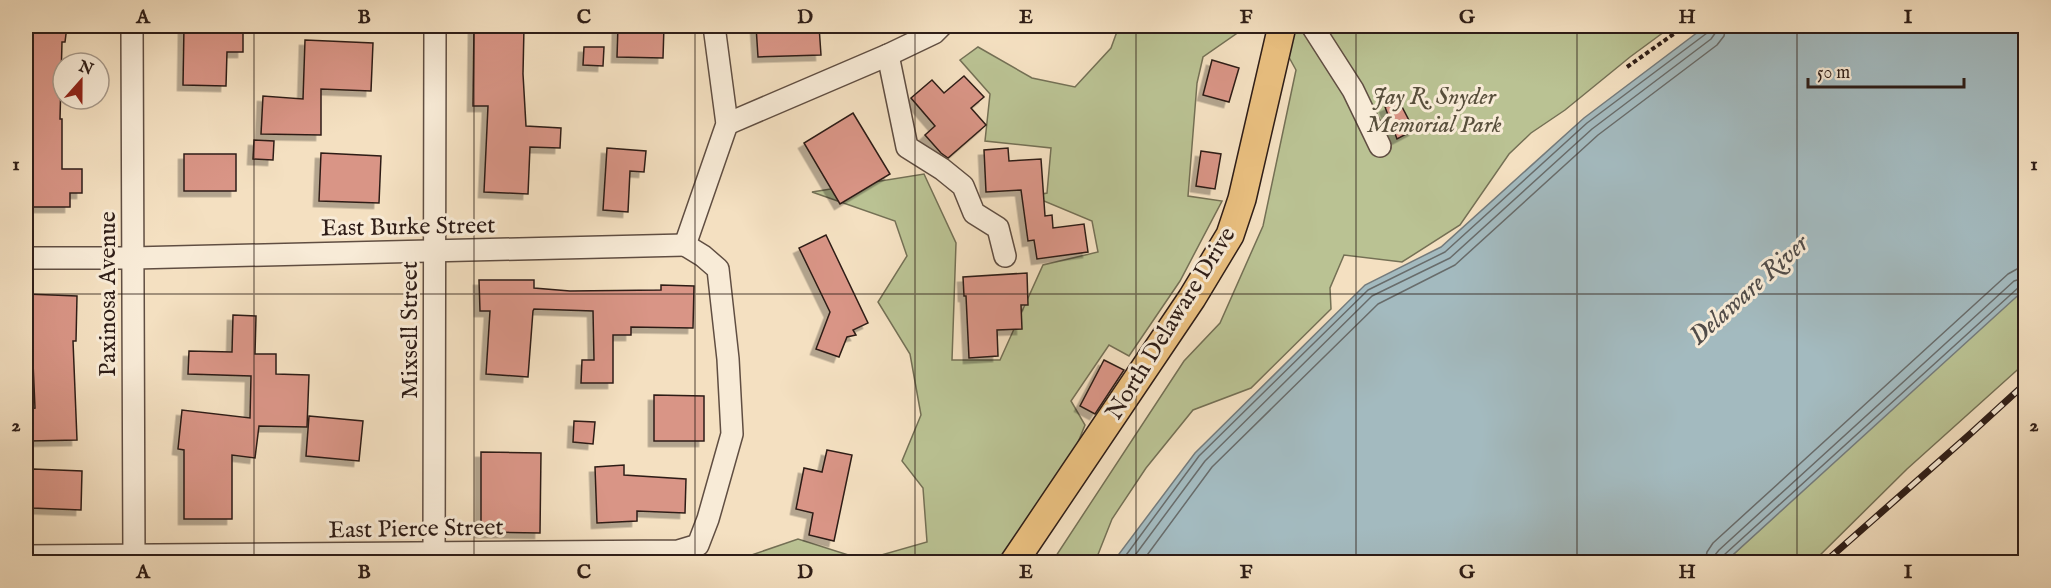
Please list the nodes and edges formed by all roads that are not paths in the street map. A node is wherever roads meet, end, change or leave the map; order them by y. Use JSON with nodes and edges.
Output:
{"nodes":[{"id":1,"x":132,"y":26,"type":"edge"},
{"id":2,"x":435,"y":26,"type":"edge"},
{"id":3,"x":714,"y":26,"type":"edge"},
{"id":4,"x":941,"y":26,"type":"edge"},
{"id":5,"x":1282,"y":26,"type":"edge"},
{"id":6,"x":1312,"y":26,"type":"edge"},
{"id":7,"x":888,"y":55,"type":"junction"},
{"id":8,"x":727,"y":124,"type":"junction"},
{"id":9,"x":1380,"y":146,"type":"dead end"},
{"id":10,"x":685,"y":245,"type":"junction"},
{"id":11,"x":435,"y":251,"type":"junction"},
{"id":12,"x":1005,"y":256,"type":"dead end"},
{"id":13,"x":26,"y":258,"type":"edge"},
{"id":14,"x":133,"y":258,"type":"junction"},
{"id":15,"x":26,"y":556,"type":"edge"},
{"id":16,"x":435,"y":558,"type":"edge"},
{"id":17,"x":134,"y":560,"type":"edge"},
{"id":18,"x":1014,"y":562,"type":"edge"}],
"edges":[{"from":1,"to":14,"type":"street","name":"Paxinosa Avenue"},
{"from":2,"to":11,"type":"street","name":"Mixsell Street"},
{"from":3,"to":8,"type":"street"},
{"from":4,"to":7,"type":"street"},
{"from":5,"to":18,"type":"main road","name":"North Delaware Drive"},
{"from":6,"to":9,"type":"street"},
{"from":7,"to":8,"type":"street"},
{"from":7,"to":12,"type":"street"},
{"from":8,"to":10,"type":"street"},
{"from":10,"to":11,"type":"street","name":"East Burke Street"},
{"from":10,"to":16,"type":"street","name":"East Pierce Street"},
{"from":11,"to":14,"type":"street","name":"East Burke Street"},
{"from":11,"to":16,"type":"street","name":"Mixsell Street"},
{"from":13,"to":14,"type":"street","name":"East Burke Street"},
{"from":14,"to":17,"type":"street","name":"Paxinosa Avenue"},
{"from":15,"to":17,"type":"street","name":"East Pierce Street"},
{"from":16,"to":17,"type":"street","name":"East Pierce Street"}]}
